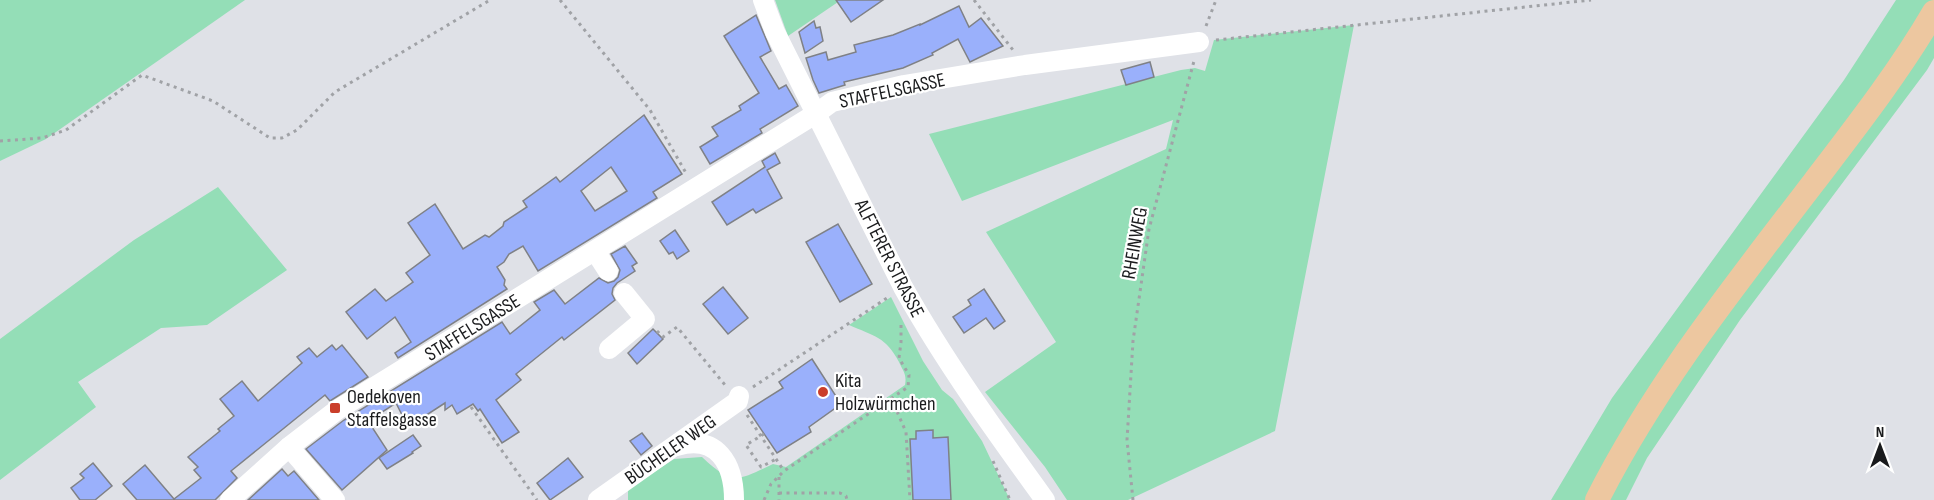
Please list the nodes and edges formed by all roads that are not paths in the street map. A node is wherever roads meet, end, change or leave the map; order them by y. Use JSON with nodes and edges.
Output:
{"nodes":[{"id":1,"x":764,"y":0,"type":"edge"},
{"id":2,"x":1934,"y":12,"type":"edge"},
{"id":3,"x":1199,"y":42,"type":"road end"},
{"id":4,"x":817,"y":113,"type":"junction"},
{"id":5,"x":595,"y":251,"type":"junction"},
{"id":6,"x":608,"y":271,"type":"dead end"},
{"id":7,"x":624,"y":293,"type":"dead end"},
{"id":8,"x":609,"y":349,"type":"dead end"},
{"id":9,"x":738,"y":398,"type":"road end"},
{"id":10,"x":289,"y":447,"type":"junction"},
{"id":11,"x":672,"y":448,"type":"junction"},
{"id":12,"x":230,"y":500,"type":"edge"},
{"id":13,"x":335,"y":500,"type":"edge"},
{"id":14,"x":598,"y":500,"type":"edge"},
{"id":15,"x":734,"y":500,"type":"edge"},
{"id":16,"x":1045,"y":500,"type":"edge"},
{"id":17,"x":1597,"y":500,"type":"edge"}],
"edges":[{"from":1,"to":4,"type":"street","name":"ALFTERER STRASSE"},
{"from":2,"to":17,"type":"main road"},
{"from":3,"to":4,"type":"street","name":"STAFFELSGASSE"},
{"from":4,"to":5,"type":"street","name":"STAFFELSGASSE"},
{"from":4,"to":16,"type":"street","name":"ALFTERER STRASSE"},
{"from":5,"to":6,"type":"street"},
{"from":5,"to":10,"type":"street","name":"STAFFELSGASSE"},
{"from":7,"to":8,"type":"street"},
{"from":9,"to":11,"type":"street","name":"BÜCHELER WEG"},
{"from":10,"to":12,"type":"street","name":"STAFFELSGASSE"},
{"from":10,"to":13,"type":"street"},
{"from":11,"to":14,"type":"street","name":"BÜCHELER WEG"},
{"from":11,"to":15,"type":"street"}]}
